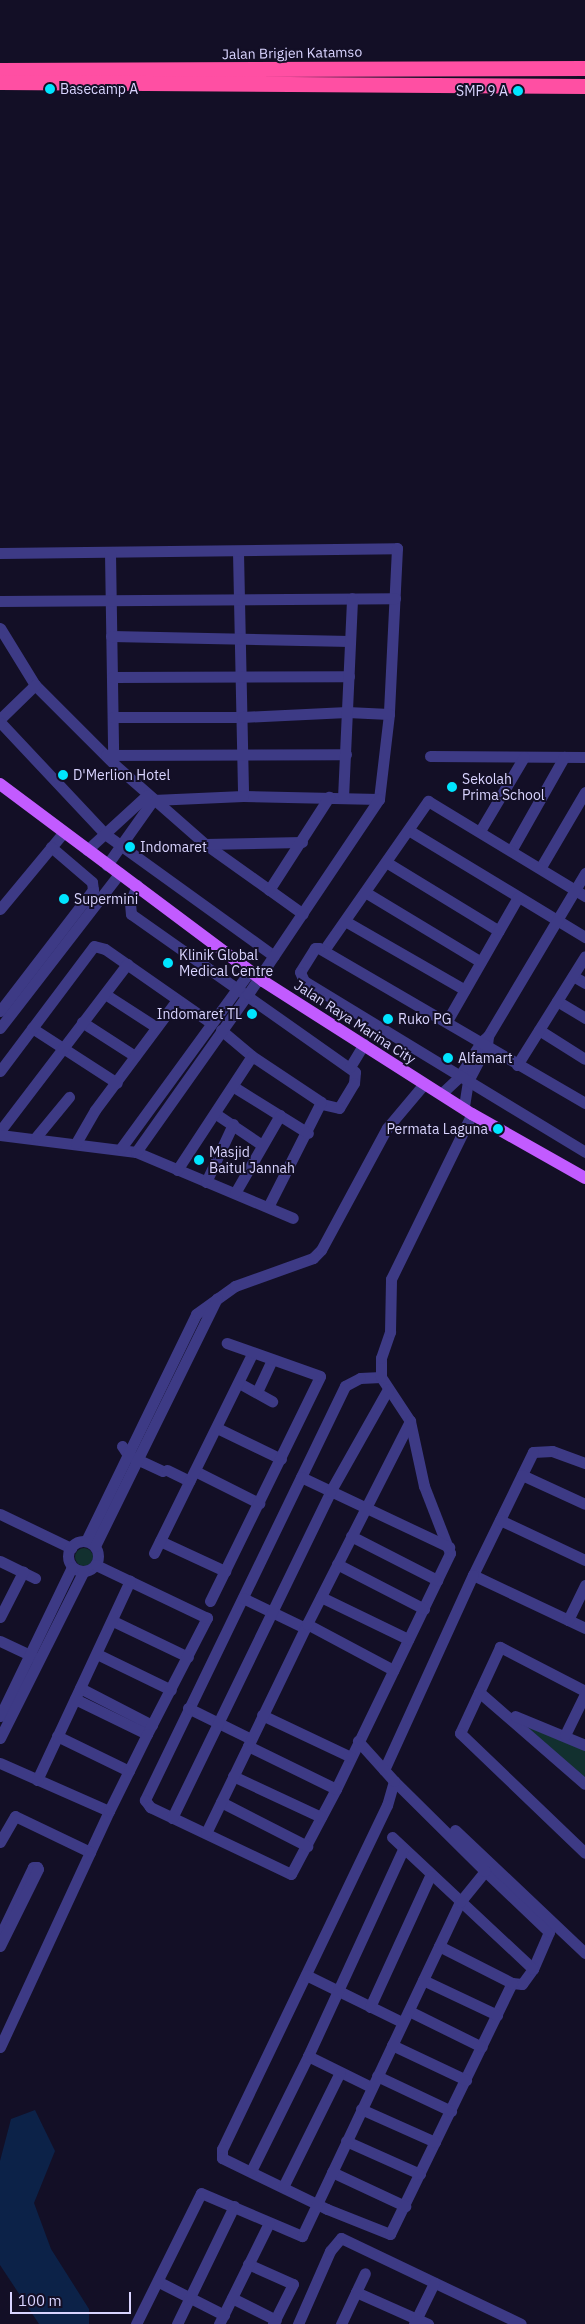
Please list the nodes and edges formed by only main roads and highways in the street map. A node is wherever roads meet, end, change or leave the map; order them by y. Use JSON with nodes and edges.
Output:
{"nodes":[{"id":1,"x":585,"y":68,"type":"edge"},
{"id":2,"x":0,"y":70,"type":"edge"},
{"id":3,"x":188,"y":77,"type":"junction"},
{"id":4,"x":0,"y":82,"type":"edge"},
{"id":5,"x":585,"y":86,"type":"edge"},
{"id":6,"x":0,"y":784,"type":"edge"},
{"id":7,"x":585,"y":1178,"type":"edge"}],
"edges":[{"from":1,"to":3,"type":"highway","name":"Jalan Brigjen Katamso"},
{"from":2,"to":3,"type":"highway","name":"Jalan Brigjen Katamso"},
{"from":3,"to":4,"type":"highway","name":"Jalan Brigjen Katamso"},
{"from":3,"to":5,"type":"highway","name":"Jalan Brigjen Katamso"},
{"from":6,"to":7,"type":"main road","name":"Jalan Raya Marina City"}]}
